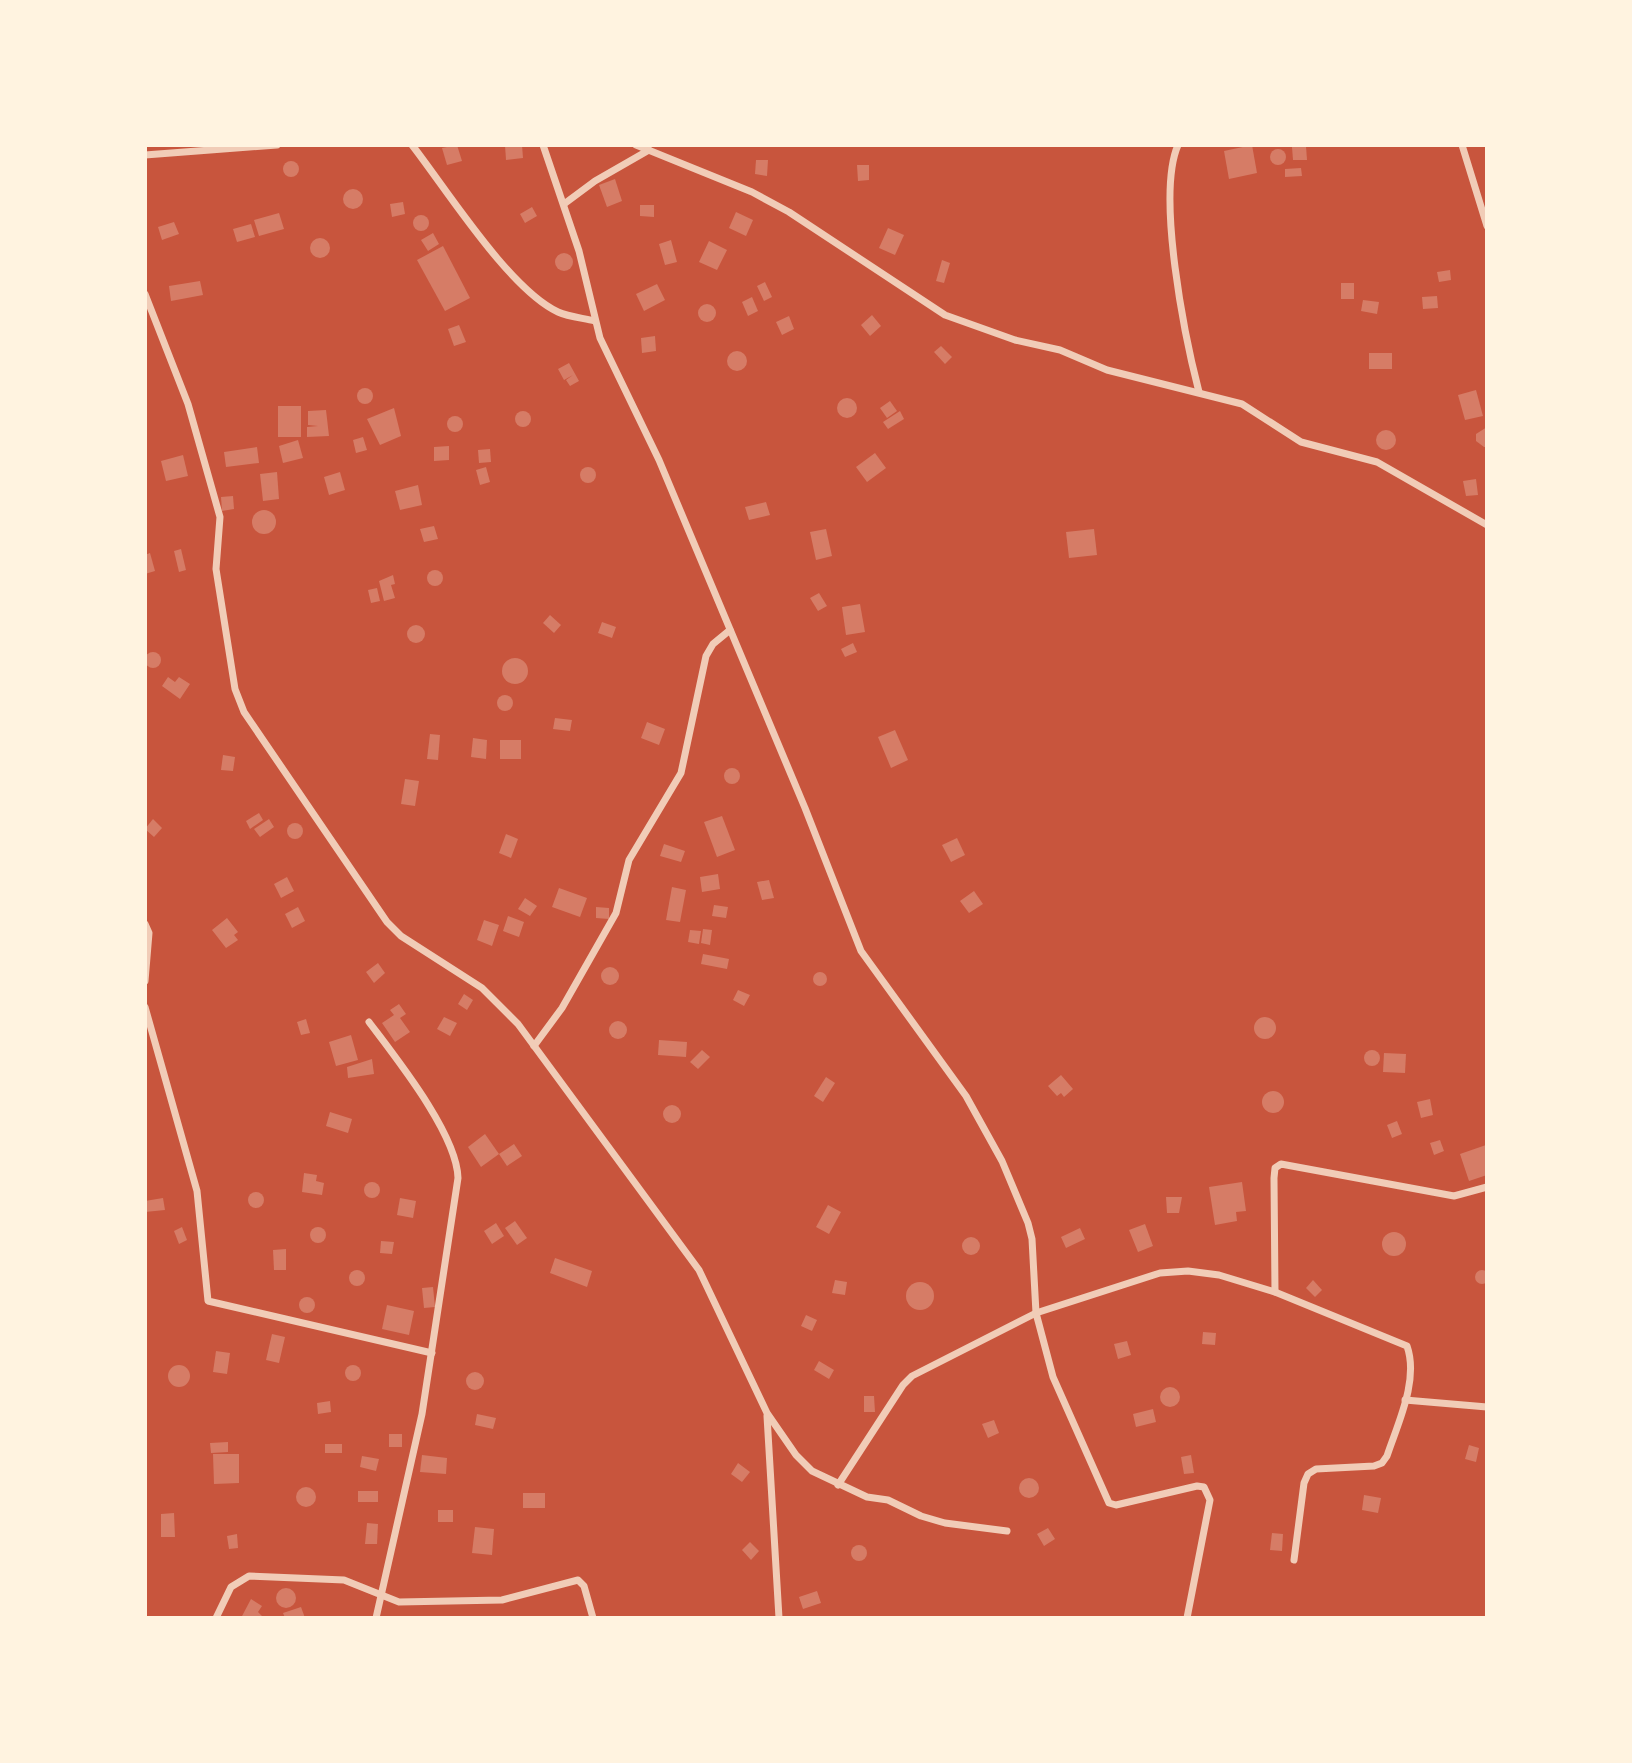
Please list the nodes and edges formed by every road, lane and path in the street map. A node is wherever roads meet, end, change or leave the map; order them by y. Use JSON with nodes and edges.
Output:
{"nodes":[{"id":1,"x":277,"y":145,"type":"edge"},
{"id":2,"x":412,"y":145,"type":"edge"},
{"id":3,"x":543,"y":145,"type":"edge"},
{"id":4,"x":636,"y":145,"type":"edge"},
{"id":5,"x":1178,"y":145,"type":"edge"},
{"id":6,"x":1463,"y":146,"type":"edge"},
{"id":7,"x":649,"y":150,"type":"junction"},
{"id":8,"x":145,"y":155,"type":"edge"},
{"id":9,"x":564,"y":204,"type":"junction"},
{"id":10,"x":1487,"y":226,"type":"edge"},
{"id":11,"x":145,"y":294,"type":"edge"},
{"id":12,"x":594,"y":321,"type":"junction"},
{"id":13,"x":1199,"y":392,"type":"junction"},
{"id":14,"x":1487,"y":525,"type":"edge"},
{"id":15,"x":730,"y":631,"type":"junction"},
{"id":16,"x":145,"y":924,"type":"edge"},
{"id":17,"x":145,"y":981,"type":"edge"},
{"id":18,"x":145,"y":1007,"type":"edge"},
{"id":19,"x":369,"y":1022,"type":"dead end"},
{"id":20,"x":534,"y":1046,"type":"junction"},
{"id":21,"x":1487,"y":1186,"type":"edge"},
{"id":22,"x":1275,"y":1292,"type":"junction"},
{"id":23,"x":1036,"y":1313,"type":"junction"},
{"id":24,"x":432,"y":1353,"type":"junction"},
{"id":25,"x":1405,"y":1400,"type":"junction"},
{"id":26,"x":1487,"y":1407,"type":"edge"},
{"id":27,"x":767,"y":1413,"type":"junction"},
{"id":28,"x":838,"y":1485,"type":"junction"},
{"id":29,"x":1007,"y":1531,"type":"dead end"},
{"id":30,"x":1294,"y":1560,"type":"dead end"},
{"id":31,"x":381,"y":1597,"type":"junction"},
{"id":32,"x":216,"y":1618,"type":"edge"},
{"id":33,"x":376,"y":1618,"type":"edge"},
{"id":34,"x":593,"y":1618,"type":"edge"},
{"id":35,"x":779,"y":1618,"type":"edge"},
{"id":36,"x":1187,"y":1618,"type":"edge"}],
"edges":[{"from":1,"to":8,"type":"street"},
{"from":2,"to":12,"type":"street"},
{"from":3,"to":9,"type":"street"},
{"from":4,"to":7,"type":"street"},
{"from":5,"to":13,"type":"street"},
{"from":6,"to":10,"type":"street"},
{"from":7,"to":9,"type":"street"},
{"from":7,"to":13,"type":"street"},
{"from":9,"to":12,"type":"street"},
{"from":11,"to":20,"type":"street"},
{"from":12,"to":15,"type":"street"},
{"from":13,"to":14,"type":"street"},
{"from":15,"to":20,"type":"street"},
{"from":15,"to":23,"type":"street"},
{"from":16,"to":17,"type":"street"},
{"from":18,"to":24,"type":"street"},
{"from":19,"to":24,"type":"street"},
{"from":20,"to":27,"type":"street"},
{"from":21,"to":22,"type":"street"},
{"from":22,"to":23,"type":"street"},
{"from":22,"to":25,"type":"street"},
{"from":23,"to":28,"type":"street"},
{"from":23,"to":36,"type":"street"},
{"from":24,"to":31,"type":"street"},
{"from":25,"to":26,"type":"street"},
{"from":25,"to":30,"type":"street"},
{"from":27,"to":28,"type":"street"},
{"from":27,"to":35,"type":"street"},
{"from":28,"to":29,"type":"street"},
{"from":31,"to":32,"type":"street"},
{"from":31,"to":33,"type":"street"},
{"from":31,"to":34,"type":"street"}]}
